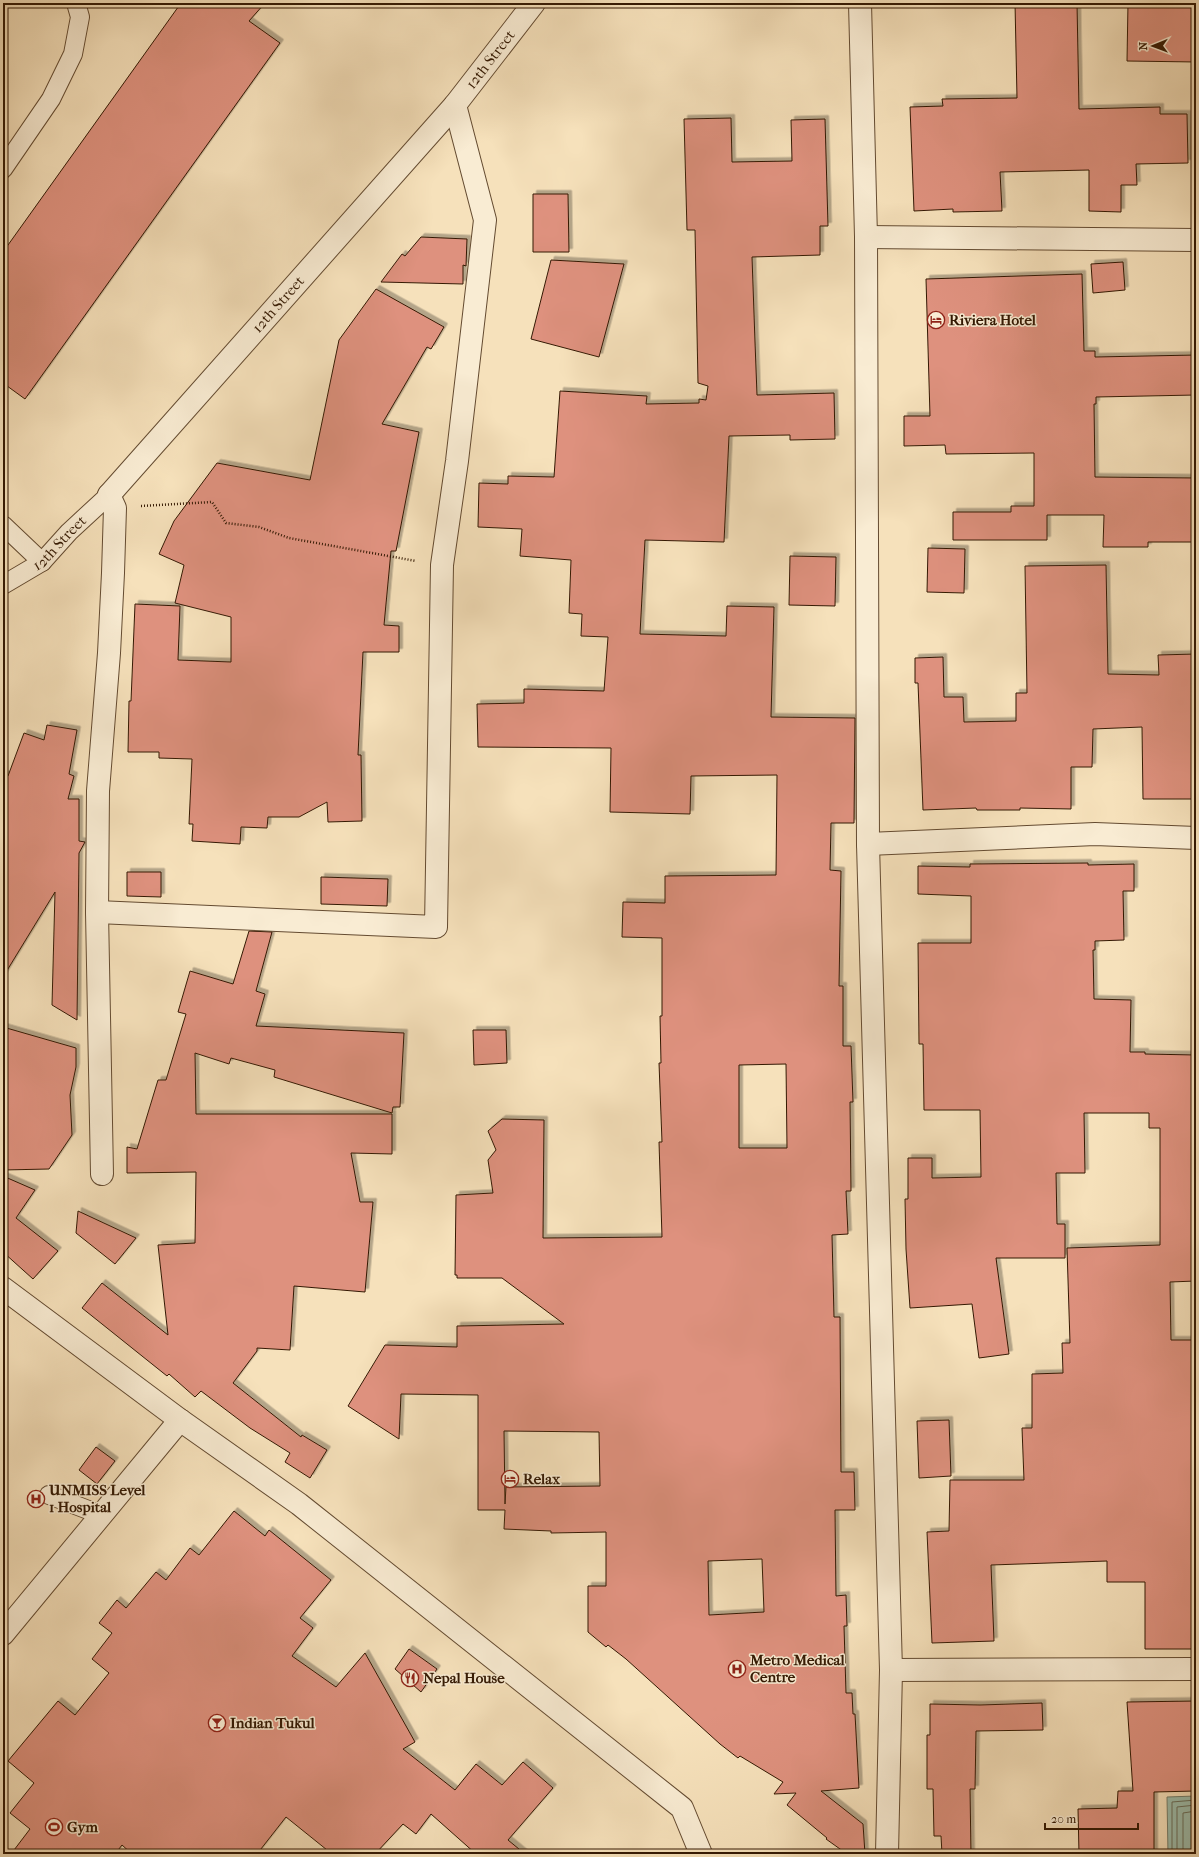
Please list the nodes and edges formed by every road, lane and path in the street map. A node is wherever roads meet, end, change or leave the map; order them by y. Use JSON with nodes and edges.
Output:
{"nodes":[{"id":1,"x":76,"y":3,"type":"edge"},
{"id":2,"x":534,"y":3,"type":"edge"},
{"id":3,"x":860,"y":3,"type":"edge"},
{"id":4,"x":455,"y":106,"type":"junction"},
{"id":5,"x":3,"y":169,"type":"edge"},
{"id":6,"x":866,"y":238,"type":"junction"},
{"id":7,"x":1196,"y":240,"type":"edge"},
{"id":8,"x":112,"y":502,"type":"junction"},
{"id":9,"x":3,"y":525,"type":"edge"},
{"id":10,"x":42,"y":562,"type":"junction"},
{"id":11,"x":442,"y":565,"type":"junction"},
{"id":12,"x":3,"y":585,"type":"edge"},
{"id":13,"x":1196,"y":838,"type":"edge"},
{"id":14,"x":868,"y":844,"type":"junction"},
{"id":15,"x":97,"y":912,"type":"junction"},
{"id":16,"x":102,"y":1174,"type":"dead end"},
{"id":17,"x":3,"y":1288,"type":"edge"},
{"id":18,"x":180,"y":1420,"type":"junction"},
{"id":19,"x":49,"y":1495,"type":"dead end"},
{"id":20,"x":91,"y":1511,"type":"dead end"},
{"id":21,"x":3,"y":1634,"type":"edge"},
{"id":22,"x":1196,"y":1669,"type":"edge"},
{"id":23,"x":891,"y":1670,"type":"junction"},
{"id":24,"x":700,"y":1854,"type":"edge"},
{"id":25,"x":887,"y":1854,"type":"edge"}],
"edges":[{"from":1,"to":5,"type":"lane"},
{"from":2,"to":4,"type":"street","name":"12th Street"},
{"from":3,"to":6,"type":"street"},
{"from":4,"to":8,"type":"street","name":"12th Street"},
{"from":4,"to":11,"type":"street"},
{"from":6,"to":7,"type":"street"},
{"from":6,"to":14,"type":"street"},
{"from":8,"to":10,"type":"lane","name":"12th Street"},
{"from":8,"to":11,"type":"path"},
{"from":8,"to":15,"type":"street"},
{"from":9,"to":10,"type":"lane"},
{"from":10,"to":12,"type":"lane","name":"12th Street"},
{"from":11,"to":15,"type":"street"},
{"from":13,"to":14,"type":"street"},
{"from":14,"to":23,"type":"street"},
{"from":15,"to":16,"type":"street"},
{"from":17,"to":18,"type":"street"},
{"from":18,"to":21,"type":"street"},
{"from":18,"to":24,"type":"street"},
{"from":19,"to":20,"type":"lane"},
{"from":22,"to":23,"type":"street"},
{"from":23,"to":25,"type":"street"}]}
